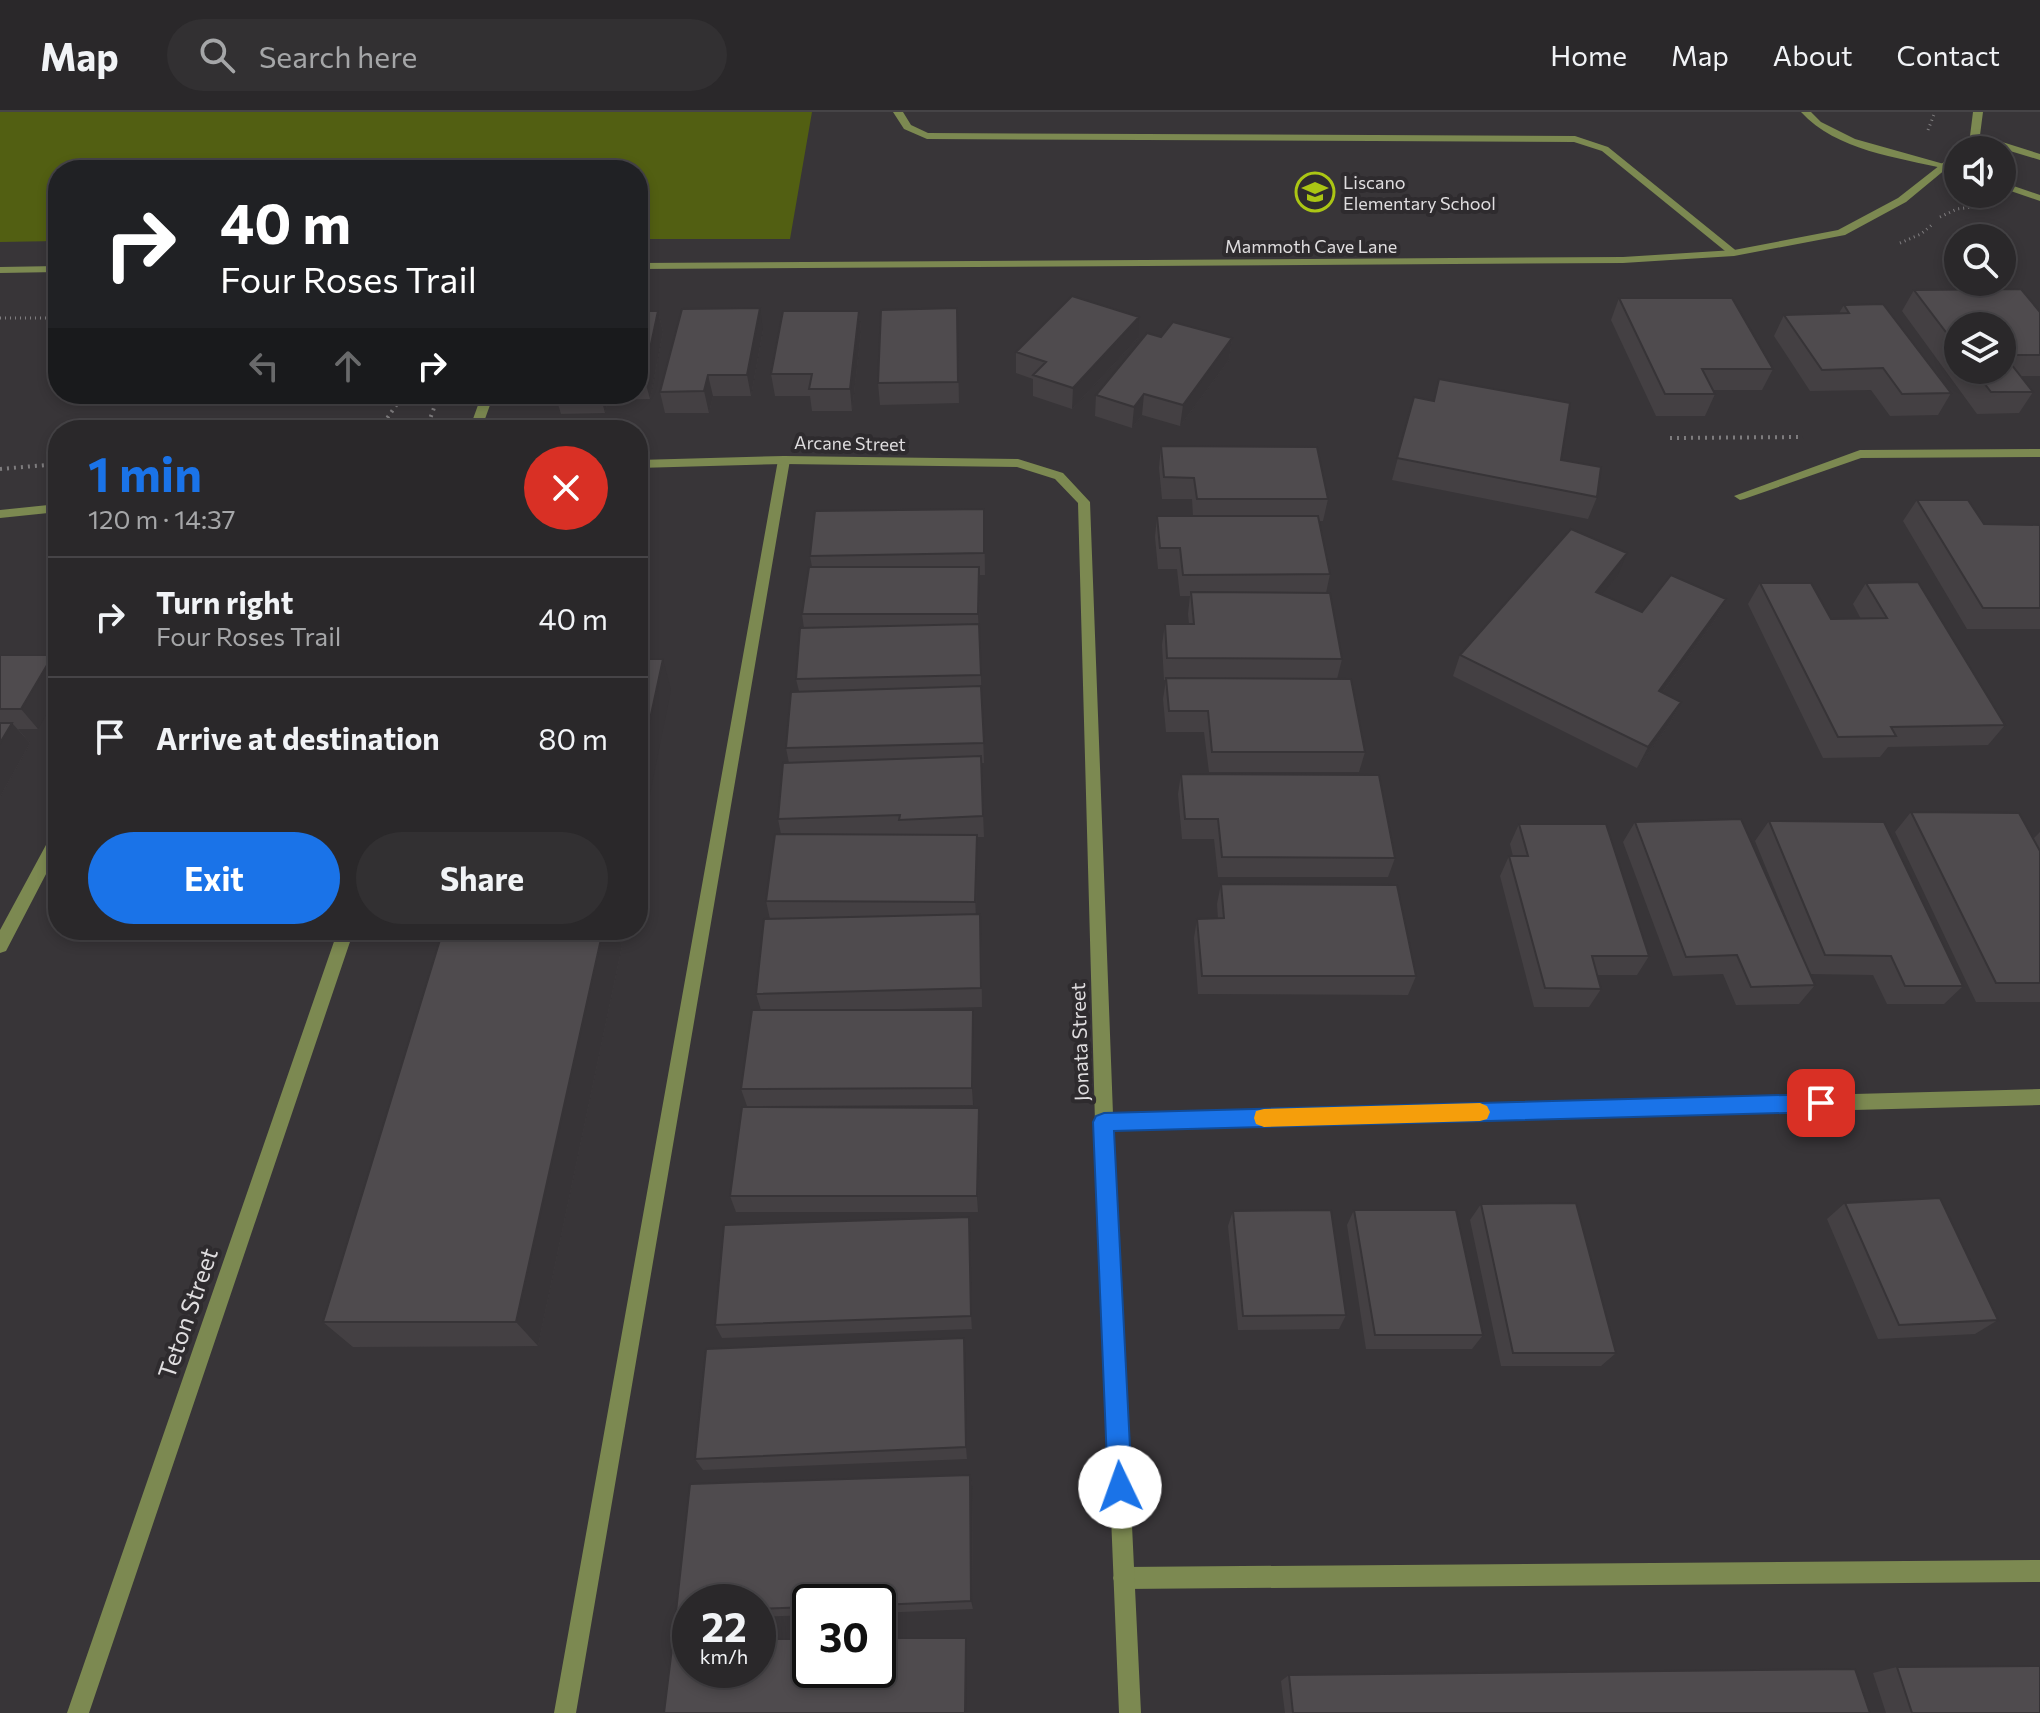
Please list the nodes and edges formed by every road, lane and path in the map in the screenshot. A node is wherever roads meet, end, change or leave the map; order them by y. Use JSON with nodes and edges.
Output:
{"nodes":[{"id":1,"x":898,"y":112,"type":"edge"},
{"id":2,"x":1806,"y":112,"type":"edge"},
{"id":3,"x":1978,"y":112,"type":"edge"},
{"id":4,"x":1975,"y":136,"type":"edge"},
{"id":5,"x":2016,"y":150,"type":"edge"},
{"id":6,"x":2040,"y":157,"type":"edge"},
{"id":7,"x":1944,"y":166,"type":"edge"},
{"id":8,"x":1944,"y":173,"type":"edge"},
{"id":9,"x":2016,"y":190,"type":"edge"},
{"id":10,"x":2040,"y":198,"type":"edge"},
{"id":11,"x":1734,"y":253,"type":"junction"},
{"id":12,"x":648,"y":266,"type":"edge"},
{"id":13,"x":48,"y":269,"type":"edge"},
{"id":14,"x":0,"y":270,"type":"edge"},
{"id":15,"x":0,"y":318,"type":"edge"},
{"id":16,"x":48,"y":318,"type":"edge"},
{"id":17,"x":2040,"y":453,"type":"edge"},
{"id":18,"x":784,"y":460,"type":"junction"},
{"id":19,"x":648,"y":464,"type":"edge"},
{"id":20,"x":48,"y":465,"type":"edge"},
{"id":21,"x":0,"y":469,"type":"edge"},
{"id":22,"x":1059,"y":476,"type":"joint"},
{"id":23,"x":1740,"y":496,"type":"dead end"},
{"id":24,"x":48,"y":509,"type":"edge"},
{"id":25,"x":0,"y":514,"type":"edge"},
{"id":26,"x":48,"y":855,"type":"edge"},
{"id":27,"x":343,"y":940,"type":"edge"},
{"id":28,"x":0,"y":946,"type":"edge"},
{"id":29,"x":2040,"y":1097,"type":"edge"},
{"id":30,"x":1104,"y":1122,"type":"junction"},
{"id":31,"x":2040,"y":1571,"type":"edge"},
{"id":32,"x":1124,"y":1578,"type":"junction"},
{"id":33,"x":78,"y":1713,"type":"edge"},
{"id":34,"x":565,"y":1713,"type":"edge"},
{"id":35,"x":1130,"y":1713,"type":"edge"}],
"edges":[{"from":1,"to":11,"type":"street"},
{"from":2,"to":7,"type":"street"},
{"from":3,"to":4,"type":"street"},
{"from":5,"to":6,"type":"street"},
{"from":8,"to":11,"type":"street","name":"Mammoth Cave Lane"},
{"from":9,"to":10,"type":"street"},
{"from":11,"to":12,"type":"street","name":"Mammoth Cave Lane"},
{"from":13,"to":14,"type":"street"},
{"from":15,"to":16,"type":"path"},
{"from":17,"to":23,"type":"street"},
{"from":18,"to":19,"type":"street","name":"Arcane Street"},
{"from":18,"to":22,"type":"street","name":"Arcane Street"},
{"from":18,"to":34,"type":"street"},
{"from":20,"to":21,"type":"path"},
{"from":22,"to":30,"type":"street","name":"Jonata Street"},
{"from":24,"to":25,"type":"street"},
{"from":26,"to":28,"type":"street"},
{"from":27,"to":33,"type":"street","name":"Teton Street"},
{"from":29,"to":30,"type":"street"},
{"from":30,"to":32,"type":"street","name":"Jonata Street"},
{"from":31,"to":32,"type":"street"},
{"from":32,"to":35,"type":"street","name":"Jonata Street"}]}
